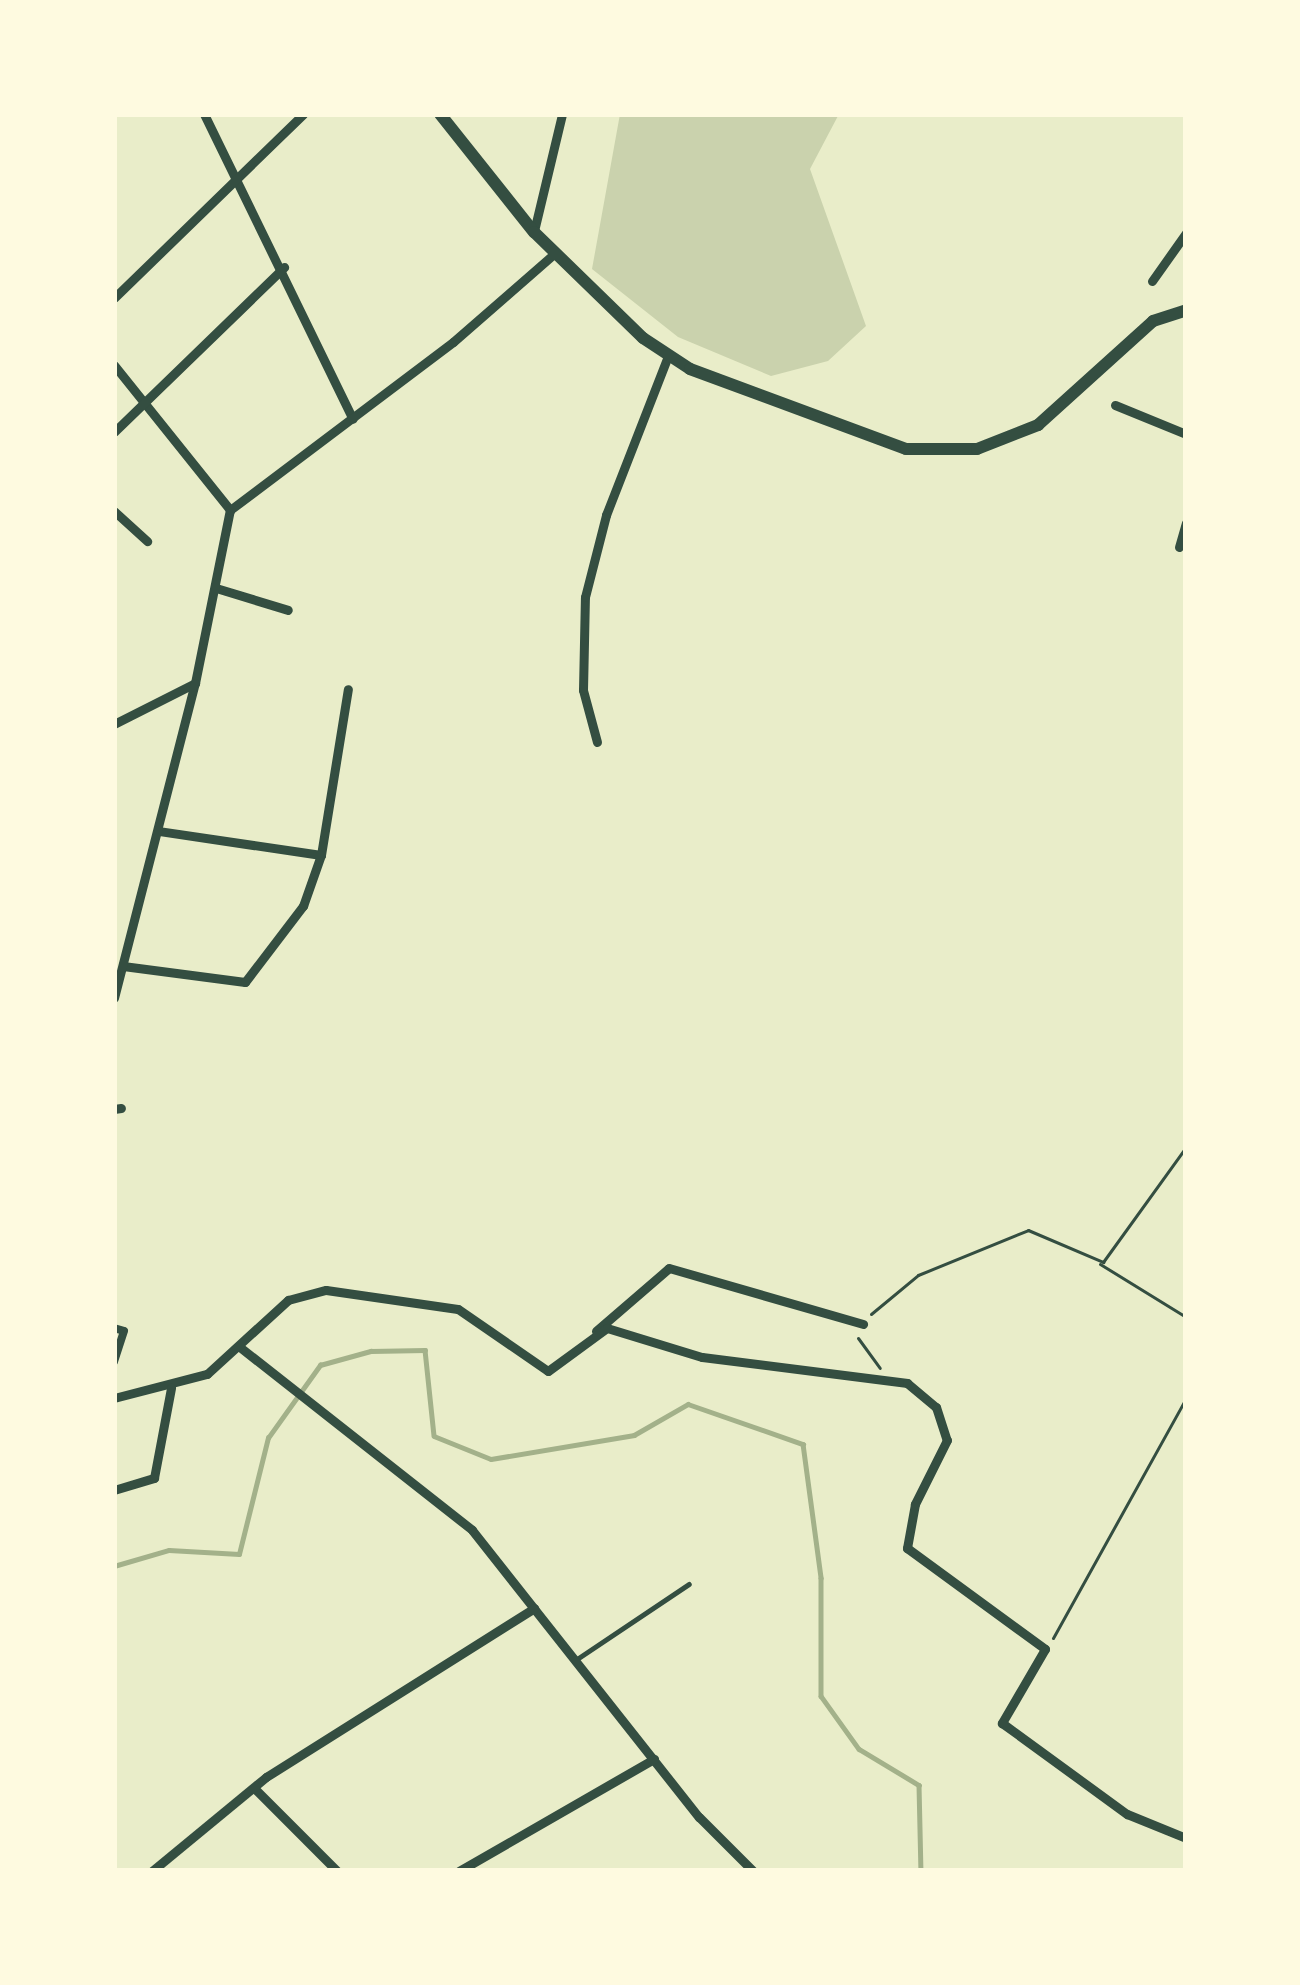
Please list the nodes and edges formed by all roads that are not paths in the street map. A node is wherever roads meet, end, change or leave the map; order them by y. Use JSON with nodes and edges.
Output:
{"nodes":[{"id":1,"x":204,"y":114,"type":"edge"},
{"id":2,"x":303,"y":114,"type":"edge"},
{"id":3,"x":440,"y":114,"type":"edge"},
{"id":4,"x":562,"y":114,"type":"edge"},
{"id":5,"x":232,"y":182,"type":"junction"},
{"id":6,"x":534,"y":232,"type":"junction"},
{"id":7,"x":1186,"y":232,"type":"edge"},
{"id":8,"x":554,"y":254,"type":"junction"},
{"id":9,"x":284,"y":268,"type":"junction"},
{"id":10,"x":1152,"y":281,"type":"dead end"},
{"id":11,"x":114,"y":298,"type":"edge"},
{"id":12,"x":1186,"y":310,"type":"edge"},
{"id":13,"x":668,"y":356,"type":"junction"},
{"id":14,"x":114,"y":365,"type":"edge"},
{"id":15,"x":142,"y":404,"type":"junction"},
{"id":16,"x":1115,"y":405,"type":"dead end"},
{"id":17,"x":353,"y":418,"type":"junction"},
{"id":18,"x":114,"y":432,"type":"edge"},
{"id":19,"x":1186,"y":434,"type":"edge"},
{"id":20,"x":230,"y":510,"type":"junction"},
{"id":21,"x":114,"y":512,"type":"edge"},
{"id":22,"x":1186,"y":523,"type":"edge"},
{"id":23,"x":147,"y":541,"type":"dead end"},
{"id":24,"x":1179,"y":547,"type":"dead end"},
{"id":25,"x":216,"y":588,"type":"junction"},
{"id":26,"x":288,"y":610,"type":"dead end"},
{"id":27,"x":195,"y":682,"type":"junction"},
{"id":28,"x":347,"y":689,"type":"dead end"},
{"id":29,"x":114,"y":724,"type":"edge"},
{"id":30,"x":597,"y":742,"type":"dead end"},
{"id":31,"x":158,"y":831,"type":"junction"},
{"id":32,"x":321,"y":855,"type":"junction"},
{"id":33,"x":123,"y":966,"type":"junction"},
{"id":34,"x":114,"y":998,"type":"edge"},
{"id":35,"x":863,"y":1324,"type":"road end"},
{"id":36,"x":114,"y":1328,"type":"edge"},
{"id":37,"x":596,"y":1331,"type":"junction"},
{"id":38,"x":241,"y":1348,"type":"junction"},
{"id":39,"x":114,"y":1362,"type":"edge"},
{"id":40,"x":171,"y":1388,"type":"junction"},
{"id":41,"x":114,"y":1398,"type":"edge"},
{"id":42,"x":114,"y":1490,"type":"edge"},
{"id":43,"x":689,"y":1584,"type":"dead end"},
{"id":44,"x":534,"y":1608,"type":"junction"},
{"id":45,"x":574,"y":1660,"type":"junction"},
{"id":46,"x":654,"y":1760,"type":"junction"},
{"id":47,"x":254,"y":1788,"type":"junction"},
{"id":48,"x":1186,"y":1838,"type":"edge"},
{"id":49,"x":152,"y":1871,"type":"edge"},
{"id":50,"x":337,"y":1871,"type":"edge"},
{"id":51,"x":459,"y":1871,"type":"edge"},
{"id":52,"x":753,"y":1871,"type":"edge"}],
"edges":[{"from":1,"to":5,"type":"street"},
{"from":2,"to":5,"type":"street"},
{"from":3,"to":6,"type":"street"},
{"from":4,"to":6,"type":"street"},
{"from":5,"to":9,"type":"street"},
{"from":5,"to":11,"type":"street"},
{"from":6,"to":8,"type":"street"},
{"from":7,"to":10,"type":"street"},
{"from":8,"to":13,"type":"street"},
{"from":8,"to":17,"type":"street"},
{"from":9,"to":15,"type":"street"},
{"from":9,"to":17,"type":"street"},
{"from":12,"to":13,"type":"street"},
{"from":13,"to":30,"type":"street"},
{"from":14,"to":15,"type":"street"},
{"from":15,"to":18,"type":"street"},
{"from":15,"to":20,"type":"street"},
{"from":16,"to":19,"type":"street"},
{"from":17,"to":20,"type":"street"},
{"from":20,"to":25,"type":"street"},
{"from":21,"to":23,"type":"street"},
{"from":22,"to":24,"type":"street"},
{"from":25,"to":26,"type":"street"},
{"from":25,"to":27,"type":"street"},
{"from":27,"to":29,"type":"street"},
{"from":27,"to":31,"type":"street"},
{"from":28,"to":32,"type":"street"},
{"from":31,"to":32,"type":"street"},
{"from":31,"to":33,"type":"street"},
{"from":32,"to":33,"type":"street"},
{"from":33,"to":34,"type":"street"},
{"from":35,"to":37,"type":"street"},
{"from":36,"to":39,"type":"street"},
{"from":37,"to":38,"type":"street"},
{"from":37,"to":48,"type":"street"},
{"from":38,"to":40,"type":"street"},
{"from":38,"to":44,"type":"street"},
{"from":40,"to":41,"type":"street"},
{"from":40,"to":42,"type":"street"},
{"from":43,"to":45,"type":"lane"},
{"from":44,"to":45,"type":"street"},
{"from":44,"to":47,"type":"street"},
{"from":45,"to":46,"type":"street"},
{"from":46,"to":51,"type":"street"},
{"from":46,"to":52,"type":"street"},
{"from":47,"to":49,"type":"street"},
{"from":47,"to":50,"type":"street"}]}
